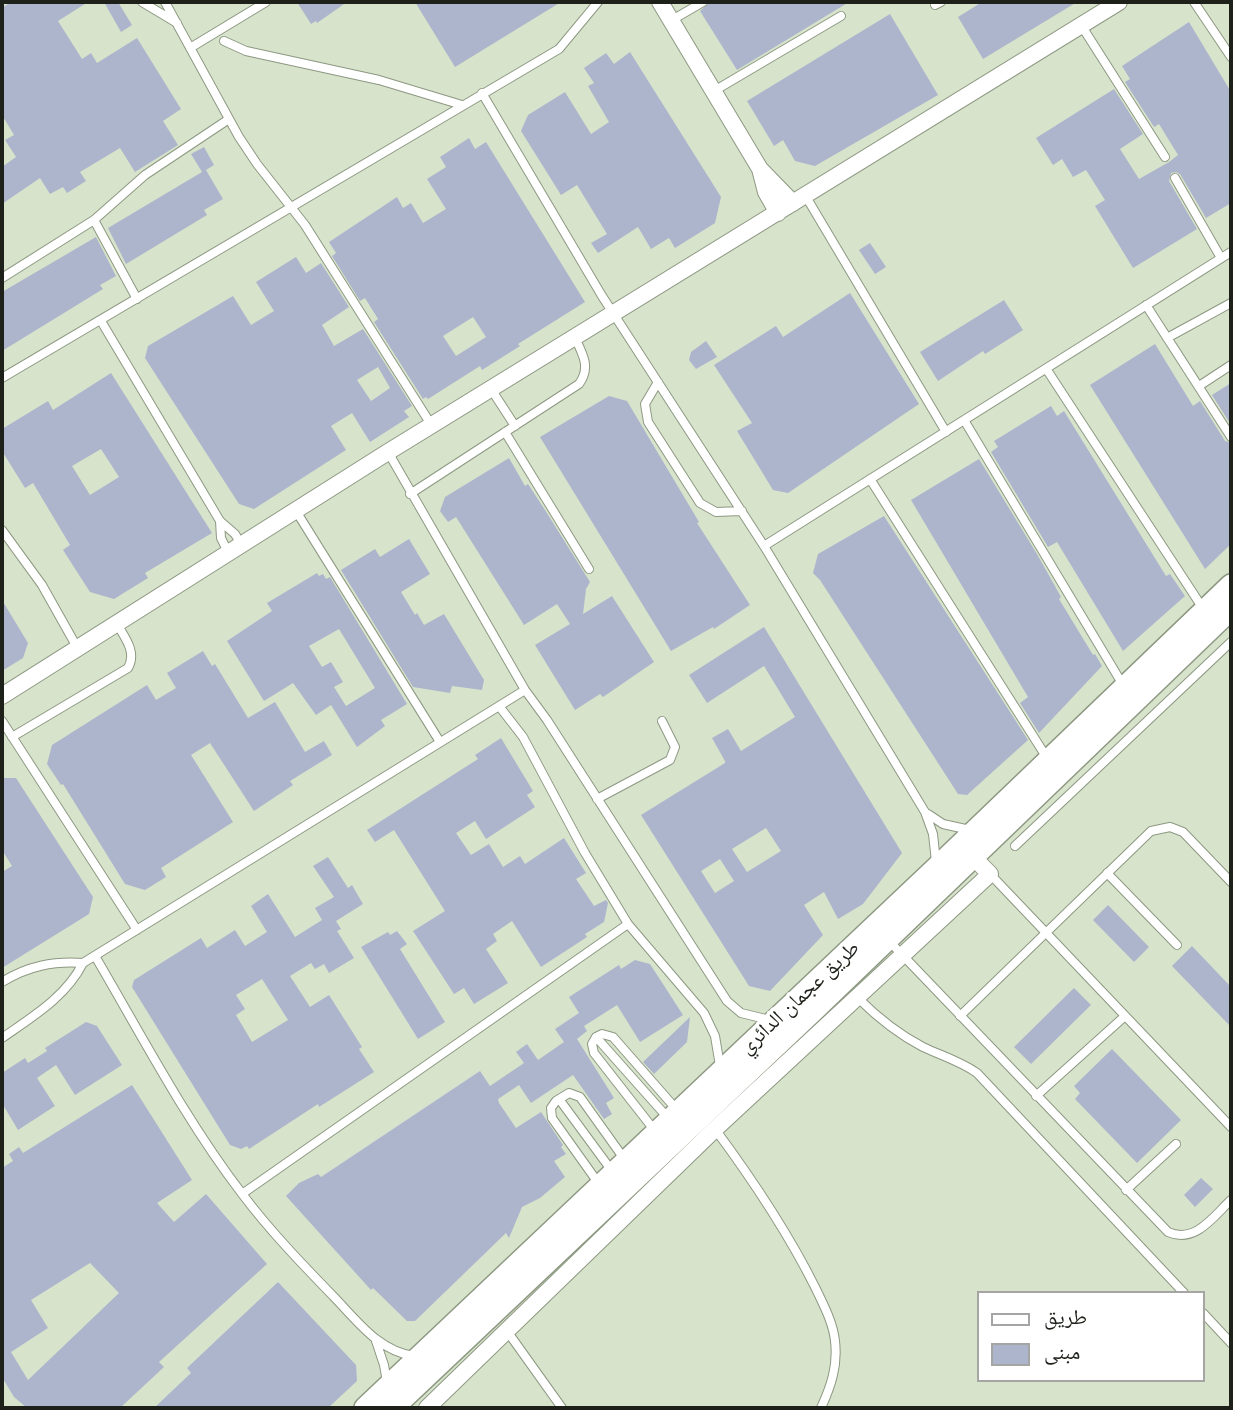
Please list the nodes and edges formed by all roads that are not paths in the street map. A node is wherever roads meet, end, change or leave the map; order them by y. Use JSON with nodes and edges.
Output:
{"nodes":[{"id":1,"x":142,"y":2,"type":"edge"},
{"id":2,"x":166,"y":2,"type":"edge"},
{"id":3,"x":266,"y":2,"type":"edge"},
{"id":4,"x":598,"y":2,"type":"edge"},
{"id":5,"x":660,"y":2,"type":"edge"},
{"id":6,"x":703,"y":2,"type":"edge"},
{"id":7,"x":1119,"y":2,"type":"edge"},
{"id":8,"x":1194,"y":2,"type":"edge"},
{"id":9,"x":841,"y":16,"type":"dead end"},
{"id":10,"x":673,"y":20,"type":"junction"},
{"id":11,"x":177,"y":23,"type":"junction"},
{"id":12,"x":1081,"y":25,"type":"junction"},
{"id":13,"x":224,"y":41,"type":"dead end"},
{"id":14,"x":190,"y":48,"type":"junction"},
{"id":15,"x":1231,"y":57,"type":"edge"},
{"id":16,"x":714,"y":91,"type":"junction"},
{"id":17,"x":482,"y":93,"type":"junction"},
{"id":18,"x":462,"y":105,"type":"junction"},
{"id":19,"x":229,"y":119,"type":"junction"},
{"id":20,"x":1165,"y":157,"type":"dead end"},
{"id":21,"x":760,"y":169,"type":"junction"},
{"id":22,"x":1175,"y":178,"type":"dead end"},
{"id":23,"x":799,"y":199,"type":"junction"},
{"id":24,"x":291,"y":208,"type":"junction"},
{"id":25,"x":778,"y":213,"type":"junction"},
{"id":26,"x":94,"y":220,"type":"junction"},
{"id":27,"x":1231,"y":252,"type":"edge"},
{"id":28,"x":1221,"y":258,"type":"junction"},
{"id":29,"x":2,"y":278,"type":"edge"},
{"id":30,"x":137,"y":299,"type":"junction"},
{"id":31,"x":1231,"y":303,"type":"edge"},
{"id":32,"x":1146,"y":306,"type":"junction"},
{"id":33,"x":615,"y":314,"type":"junction"},
{"id":34,"x":101,"y":321,"type":"junction"},
{"id":35,"x":575,"y":338,"type":"junction"},
{"id":36,"x":1167,"y":338,"type":"junction"},
{"id":37,"x":1231,"y":365,"type":"edge"},
{"id":38,"x":1047,"y":370,"type":"junction"},
{"id":39,"x":2,"y":378,"type":"edge"},
{"id":40,"x":658,"y":382,"type":"junction"},
{"id":41,"x":1199,"y":386,"type":"junction"},
{"id":42,"x":491,"y":390,"type":"junction"},
{"id":43,"x":964,"y":420,"type":"junction"},
{"id":44,"x":432,"y":426,"type":"junction"},
{"id":45,"x":515,"y":426,"type":"junction"},
{"id":46,"x":505,"y":432,"type":"junction"},
{"id":47,"x":946,"y":432,"type":"junction"},
{"id":48,"x":1231,"y":437,"type":"edge"},
{"id":49,"x":388,"y":452,"type":"junction"},
{"id":50,"x":870,"y":479,"type":"junction"},
{"id":51,"x":410,"y":494,"type":"junction"},
{"id":52,"x":296,"y":511,"type":"junction"},
{"id":53,"x":742,"y":511,"type":"junction"},
{"id":54,"x":220,"y":521,"type":"junction"},
{"id":55,"x":2,"y":530,"type":"edge"},
{"id":56,"x":764,"y":546,"type":"junction"},
{"id":57,"x":235,"y":550,"type":"junction"},
{"id":58,"x":589,"y":569,"type":"dead end"},
{"id":59,"x":1231,"y":585,"type":"edge"},
{"id":60,"x":1231,"y":609,"type":"edge"},
{"id":61,"x":1204,"y":611,"type":"junction"},
{"id":62,"x":117,"y":624,"type":"junction"},
{"id":63,"x":1231,"y":642,"type":"edge"},
{"id":64,"x":78,"y":649,"type":"junction"},
{"id":65,"x":1124,"y":687,"type":"junction"},
{"id":66,"x":525,"y":690,"type":"junction"},
{"id":67,"x":2,"y":696,"type":"edge"},
{"id":68,"x":499,"y":706,"type":"junction"},
{"id":69,"x":2,"y":721,"type":"edge"},
{"id":70,"x":662,"y":721,"type":"dead end"},
{"id":71,"x":12,"y":737,"type":"junction"},
{"id":72,"x":440,"y":742,"type":"junction"},
{"id":73,"x":1048,"y":760,"type":"junction"},
{"id":74,"x":597,"y":799,"type":"junction"},
{"id":75,"x":925,"y":812,"type":"junction"},
{"id":76,"x":974,"y":830,"type":"junction"},
{"id":77,"x":1015,"y":846,"type":"dead end"},
{"id":78,"x":973,"y":857,"type":"junction"},
{"id":79,"x":935,"y":869,"type":"junction"},
{"id":80,"x":1107,"y":873,"type":"junction"},
{"id":81,"x":990,"y":874,"type":"junction"},
{"id":82,"x":1231,"y":882,"type":"edge"},
{"id":83,"x":628,"y":924,"type":"junction"},
{"id":84,"x":137,"y":930,"type":"junction"},
{"id":85,"x":1047,"y":932,"type":"junction"},
{"id":86,"x":887,"y":939,"type":"junction"},
{"id":87,"x":1177,"y":945,"type":"dead end"},
{"id":88,"x":95,"y":956,"type":"junction"},
{"id":89,"x":903,"y":956,"type":"junction"},
{"id":90,"x":83,"y":963,"type":"junction"},
{"id":91,"x":2,"y":982,"type":"edge"},
{"id":92,"x":858,"y":998,"type":"junction"},
{"id":93,"x":960,"y":1016,"type":"junction"},
{"id":94,"x":1125,"y":1016,"type":"junction"},
{"id":95,"x":774,"y":1021,"type":"junction"},
{"id":96,"x":596,"y":1037,"type":"junction"},
{"id":97,"x":2,"y":1038,"type":"edge"},
{"id":98,"x":720,"y":1072,"type":"junction"},
{"id":99,"x":1036,"y":1096,"type":"junction"},
{"id":100,"x":559,"y":1099,"type":"junction"},
{"id":101,"x":668,"y":1122,"type":"junction"},
{"id":102,"x":1231,"y":1127,"type":"edge"},
{"id":103,"x":715,"y":1129,"type":"junction"},
{"id":104,"x":1176,"y":1143,"type":"dead end"},
{"id":105,"x":613,"y":1174,"type":"junction"},
{"id":106,"x":1126,"y":1191,"type":"junction"},
{"id":107,"x":242,"y":1194,"type":"junction"},
{"id":108,"x":1231,"y":1200,"type":"edge"},
{"id":109,"x":1182,"y":1291,"type":"edge"},
{"id":110,"x":1205,"y":1315,"type":"edge"},
{"id":111,"x":507,"y":1331,"type":"junction"},
{"id":112,"x":374,"y":1338,"type":"junction"},
{"id":113,"x":1231,"y":1343,"type":"edge"},
{"id":114,"x":421,"y":1357,"type":"junction"},
{"id":115,"x":389,"y":1398,"type":"edge"},
{"id":116,"x":365,"y":1408,"type":"edge"},
{"id":117,"x":427,"y":1408,"type":"edge"},
{"id":118,"x":562,"y":1408,"type":"edge"},
{"id":119,"x":821,"y":1408,"type":"edge"}],
"edges":[{"from":1,"to":11,"type":"lane"},
{"from":2,"to":11,"type":"lane"},
{"from":3,"to":14,"type":"lane"},
{"from":4,"to":17,"type":"lane"},
{"from":5,"to":10,"type":"street"},
{"from":6,"to":10,"type":"lane"},
{"from":7,"to":12,"type":"street"},
{"from":8,"to":15,"type":"lane"},
{"from":9,"to":16,"type":"lane"},
{"from":10,"to":16,"type":"street"},
{"from":11,"to":14,"type":"lane"},
{"from":12,"to":20,"type":"lane"},
{"from":12,"to":23,"type":"street"},
{"from":13,"to":18,"type":"lane"},
{"from":14,"to":19,"type":"lane"},
{"from":16,"to":21,"type":"street"},
{"from":17,"to":18,"type":"lane"},
{"from":17,"to":33,"type":"lane"},
{"from":18,"to":24,"type":"lane"},
{"from":19,"to":24,"type":"lane"},
{"from":19,"to":26,"type":"lane"},
{"from":21,"to":23,"type":"street"},
{"from":21,"to":25,"type":"street"},
{"from":22,"to":28,"type":"lane"},
{"from":23,"to":25,"type":"street"},
{"from":23,"to":47,"type":"lane"},
{"from":24,"to":30,"type":"lane"},
{"from":24,"to":44,"type":"lane"},
{"from":25,"to":33,"type":"street"},
{"from":26,"to":29,"type":"lane"},
{"from":26,"to":30,"type":"lane"},
{"from":27,"to":28,"type":"lane"},
{"from":28,"to":32,"type":"lane"},
{"from":30,"to":34,"type":"lane"},
{"from":31,"to":36,"type":"lane"},
{"from":32,"to":36,"type":"lane"},
{"from":32,"to":38,"type":"lane"},
{"from":33,"to":35,"type":"street"},
{"from":33,"to":40,"type":"lane"},
{"from":34,"to":39,"type":"lane"},
{"from":34,"to":54,"type":"lane"},
{"from":35,"to":42,"type":"street"},
{"from":35,"to":45,"type":"lane"},
{"from":36,"to":41,"type":"lane"},
{"from":37,"to":41,"type":"lane"},
{"from":38,"to":43,"type":"lane"},
{"from":38,"to":61,"type":"lane"},
{"from":40,"to":53,"type":"lane"},
{"from":40,"to":53,"type":"lane"},
{"from":41,"to":48,"type":"lane"},
{"from":42,"to":44,"type":"street"},
{"from":42,"to":45,"type":"lane"},
{"from":43,"to":47,"type":"lane"},
{"from":43,"to":65,"type":"lane"},
{"from":44,"to":49,"type":"street"},
{"from":45,"to":46,"type":"lane"},
{"from":46,"to":51,"type":"lane"},
{"from":46,"to":58,"type":"lane"},
{"from":47,"to":50,"type":"lane"},
{"from":49,"to":51,"type":"lane"},
{"from":49,"to":52,"type":"street"},
{"from":50,"to":56,"type":"lane"},
{"from":50,"to":73,"type":"lane"},
{"from":51,"to":66,"type":"lane"},
{"from":52,"to":57,"type":"street"},
{"from":52,"to":72,"type":"lane"},
{"from":53,"to":56,"type":"lane"},
{"from":54,"to":57,"type":"lane"},
{"from":54,"to":57,"type":"lane"},
{"from":55,"to":64,"type":"lane"},
{"from":56,"to":75,"type":"lane"},
{"from":57,"to":62,"type":"street"},
{"from":59,"to":61,"type":"main road","name":"طريق عجمان الدائري"},
{"from":60,"to":78,"type":"main road","name":"طريق عجمان الدائري"},
{"from":61,"to":65,"type":"main road","name":"طريق عجمان الدائري"},
{"from":62,"to":64,"type":"street"},
{"from":62,"to":71,"type":"lane"},
{"from":63,"to":77,"type":"lane"},
{"from":64,"to":67,"type":"street"},
{"from":65,"to":73,"type":"main road","name":"طريق عجمان الدائري"},
{"from":66,"to":68,"type":"lane"},
{"from":66,"to":74,"type":"lane"},
{"from":68,"to":72,"type":"lane"},
{"from":68,"to":83,"type":"lane"},
{"from":69,"to":71,"type":"lane"},
{"from":70,"to":74,"type":"lane"},
{"from":71,"to":84,"type":"lane"},
{"from":72,"to":84,"type":"lane"},
{"from":73,"to":76,"type":"main road","name":"طريق عجمان الدائري"},
{"from":74,"to":95,"type":"lane"},
{"from":75,"to":76,"type":"lane"},
{"from":75,"to":79,"type":"lane"},
{"from":76,"to":79,"type":"main road","name":"طريق عجمان الدائري"},
{"from":78,"to":81,"type":"street"},
{"from":78,"to":86,"type":"main road","name":"طريق عجمان الدائري"},
{"from":79,"to":95,"type":"main road","name":"طريق عجمان الدائري"},
{"from":80,"to":82,"type":"lane"},
{"from":80,"to":85,"type":"lane"},
{"from":80,"to":87,"type":"lane"},
{"from":81,"to":85,"type":"lane"},
{"from":81,"to":89,"type":"street"},
{"from":83,"to":98,"type":"lane"},
{"from":83,"to":107,"type":"lane"},
{"from":84,"to":88,"type":"lane"},
{"from":85,"to":93,"type":"lane"},
{"from":85,"to":94,"type":"lane"},
{"from":86,"to":89,"type":"lane"},
{"from":86,"to":115,"type":"main road","name":"طريق عجمان الدائري"},
{"from":88,"to":90,"type":"lane"},
{"from":88,"to":107,"type":"lane"},
{"from":89,"to":92,"type":"street"},
{"from":89,"to":93,"type":"lane"},
{"from":90,"to":91,"type":"lane"},
{"from":90,"to":97,"type":"lane"},
{"from":92,"to":103,"type":"street"},
{"from":92,"to":109,"type":"lane"},
{"from":93,"to":99,"type":"lane"},
{"from":94,"to":99,"type":"lane"},
{"from":94,"to":102,"type":"lane"},
{"from":95,"to":98,"type":"main road","name":"طريق عجمان الدائري"},
{"from":96,"to":101,"type":"lane"},
{"from":96,"to":101,"type":"lane"},
{"from":96,"to":101,"type":"lane"},
{"from":98,"to":101,"type":"main road","name":"طريق عجمان الدائري"},
{"from":99,"to":106,"type":"lane"},
{"from":100,"to":105,"type":"lane"},
{"from":100,"to":105,"type":"lane"},
{"from":100,"to":105,"type":"lane"},
{"from":101,"to":105,"type":"main road","name":"طريق عجمان الدائري"},
{"from":103,"to":111,"type":"street"},
{"from":103,"to":119,"type":"lane"},
{"from":104,"to":106,"type":"lane"},
{"from":105,"to":114,"type":"main road","name":"طريق عجمان الدائري"},
{"from":106,"to":108,"type":"lane"},
{"from":107,"to":112,"type":"lane"},
{"from":110,"to":113,"type":"lane"},
{"from":111,"to":117,"type":"street"},
{"from":111,"to":118,"type":"lane"},
{"from":112,"to":114,"type":"lane"},
{"from":112,"to":115,"type":"lane"},
{"from":114,"to":115,"type":"main road","name":"طريق عجمان الدائري"},
{"from":115,"to":116,"type":"main road","name":"طريق عجمان الدائري"}]}
